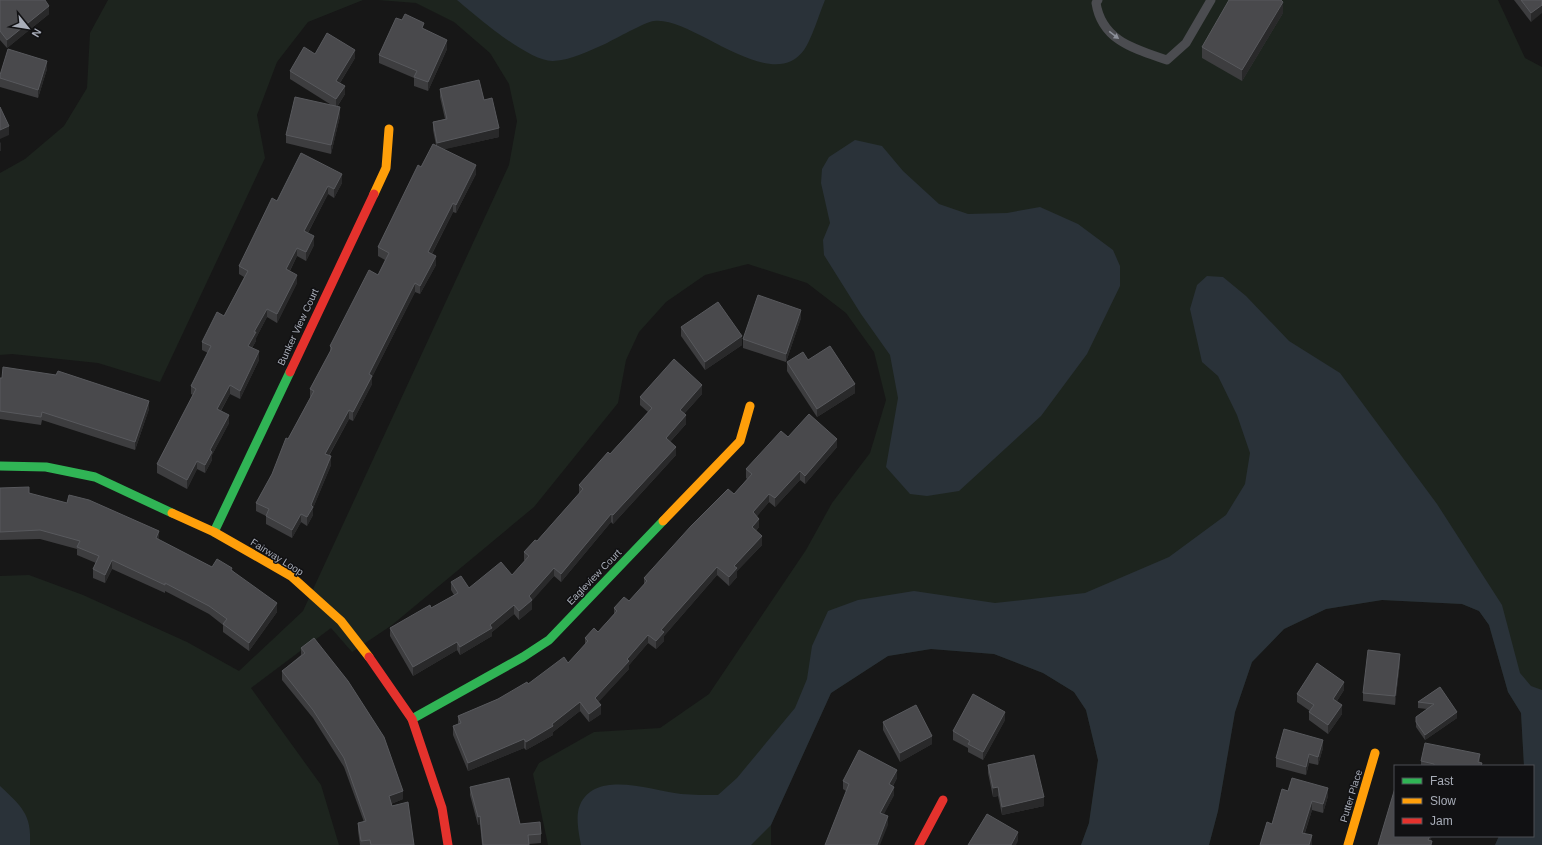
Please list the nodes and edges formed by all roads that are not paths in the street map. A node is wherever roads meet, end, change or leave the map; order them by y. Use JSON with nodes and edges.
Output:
{"nodes":[{"id":1,"x":1211,"y":0,"type":"edge"},
{"id":2,"x":1097,"y":1,"type":"edge"},
{"id":3,"x":389,"y":129,"type":"dead end"},
{"id":4,"x":750,"y":406,"type":"dead end"},
{"id":5,"x":0,"y":466,"type":"edge"},
{"id":6,"x":214,"y":532,"type":"junction"},
{"id":7,"x":412,"y":718,"type":"junction"},
{"id":8,"x":1375,"y":753,"type":"dead end"},
{"id":9,"x":943,"y":800,"type":"dead end"},
{"id":10,"x":448,"y":845,"type":"edge"},
{"id":11,"x":919,"y":845,"type":"edge"},
{"id":12,"x":1348,"y":845,"type":"edge"}],
"edges":[{"from":2,"to":1,"type":"lane","one_way":true},
{"from":3,"to":6,"type":"street","name":"Bunker View Court"},
{"from":4,"to":7,"type":"street","name":"Eagleview Court"},
{"from":5,"to":6,"type":"street","name":"Fairway Loop"},
{"from":6,"to":7,"type":"street","name":"Fairway Loop"},
{"from":7,"to":10,"type":"street","name":"Fairway Loop"},
{"from":8,"to":12,"type":"street","name":"Putter Place"},
{"from":9,"to":11,"type":"street"}]}
